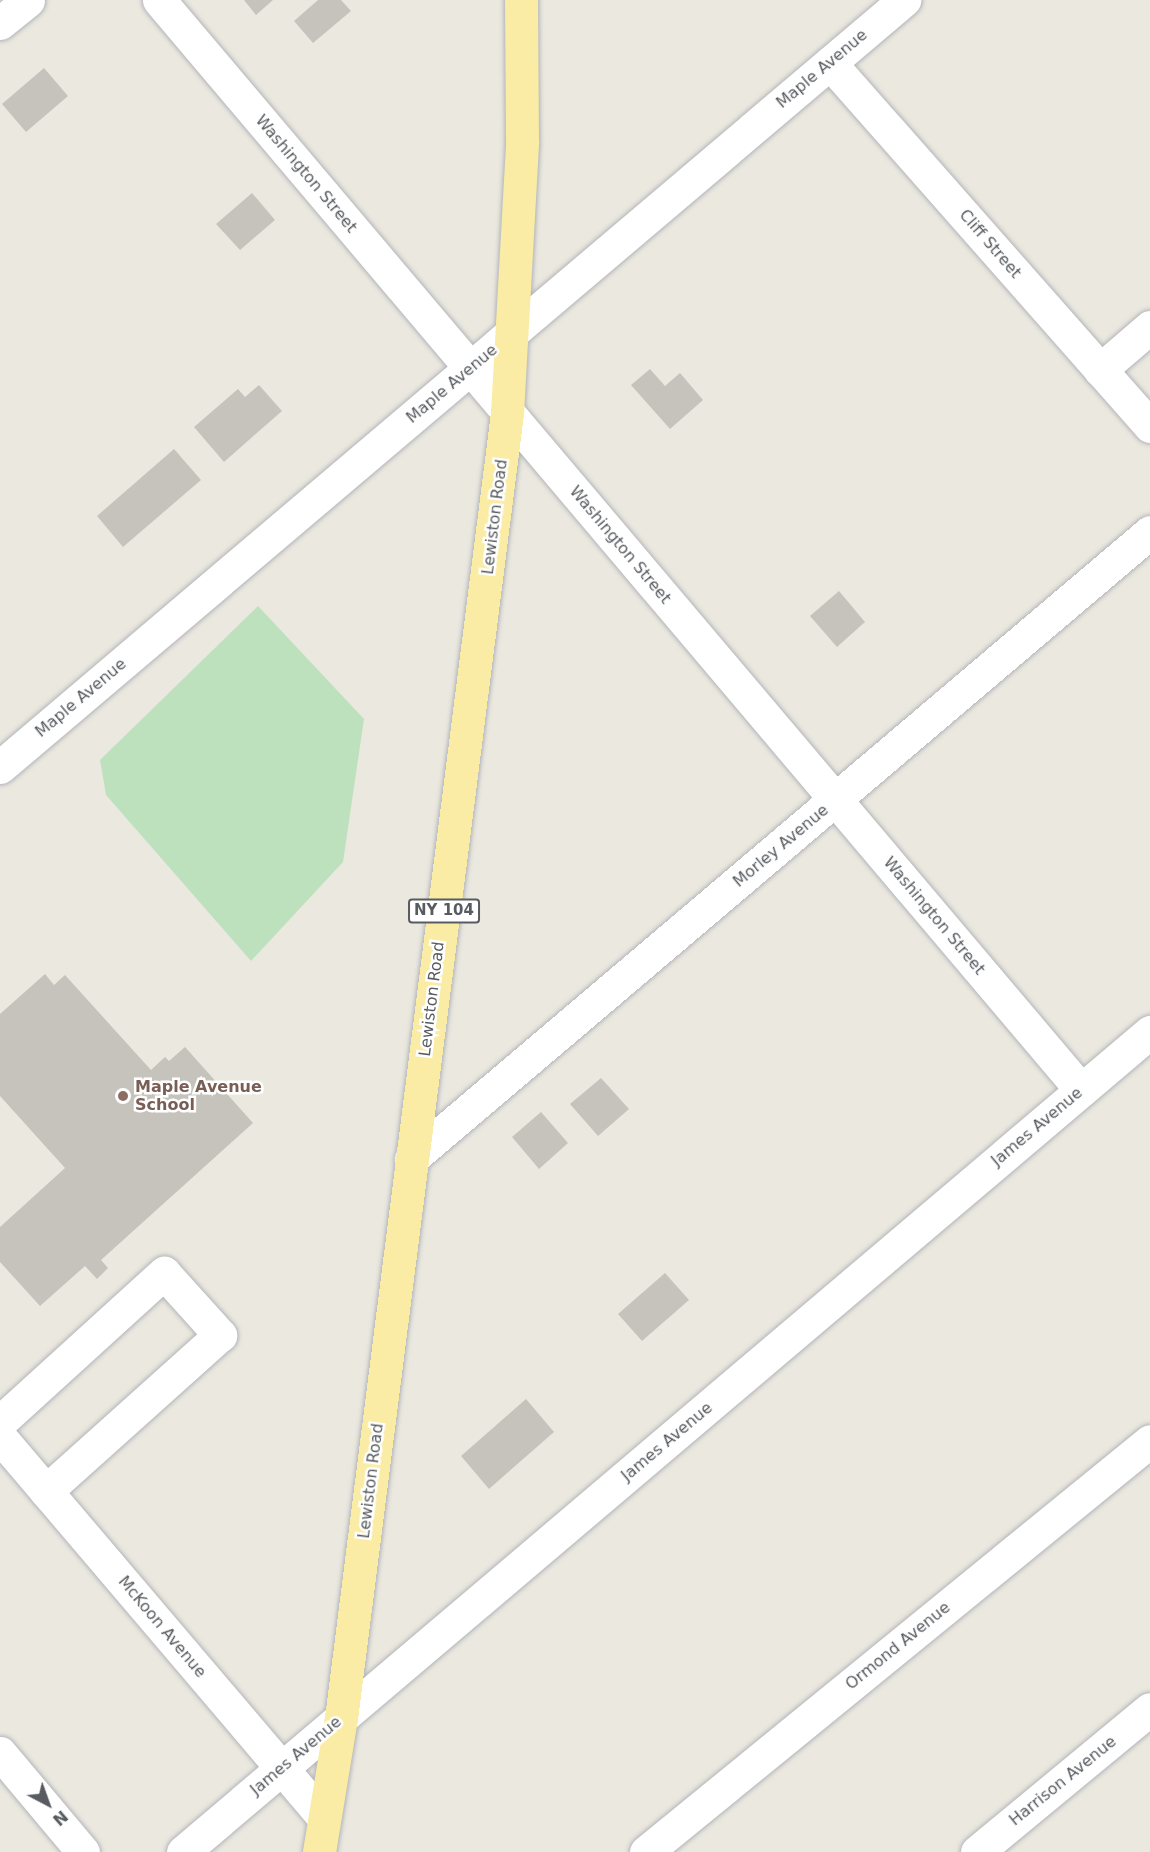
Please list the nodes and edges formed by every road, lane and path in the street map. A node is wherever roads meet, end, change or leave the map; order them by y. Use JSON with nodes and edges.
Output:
{"nodes":[{"id":1,"x":28,"y":0,"type":"edge"},
{"id":2,"x":159,"y":0,"type":"edge"},
{"id":3,"x":521,"y":0,"type":"edge"},
{"id":4,"x":904,"y":0,"type":"edge"},
{"id":5,"x":0,"y":24,"type":"edge"},
{"id":6,"x":830,"y":63,"type":"junction"},
{"id":7,"x":1150,"y":327,"type":"edge"},
{"id":8,"x":513,"y":332,"type":"junction"},
{"id":9,"x":470,"y":368,"type":"junction"},
{"id":10,"x":1100,"y":370,"type":"junction"},
{"id":11,"x":507,"y":413,"type":"junction"},
{"id":12,"x":1150,"y":426,"type":"edge"},
{"id":13,"x":1150,"y":532,"type":"edge"},
{"id":14,"x":0,"y":767,"type":"edge"},
{"id":15,"x":835,"y":800,"type":"junction"},
{"id":16,"x":1150,"y":1032,"type":"edge"},
{"id":17,"x":1081,"y":1090,"type":"junction"},
{"id":18,"x":411,"y":1159,"type":"junction"},
{"id":19,"x":0,"y":1422,"type":"edge"},
{"id":20,"x":0,"y":1437,"type":"edge"},
{"id":21,"x":1150,"y":1441,"type":"edge"},
{"id":22,"x":46,"y":1491,"type":"junction"},
{"id":23,"x":1150,"y":1709,"type":"edge"},
{"id":24,"x":342,"y":1718,"type":"junction"},
{"id":25,"x":0,"y":1752,"type":"edge"},
{"id":26,"x":282,"y":1768,"type":"junction"},
{"id":27,"x":324,"y":1818,"type":"junction"},
{"id":28,"x":83,"y":1852,"type":"edge"},
{"id":29,"x":183,"y":1852,"type":"edge"},
{"id":30,"x":319,"y":1852,"type":"edge"},
{"id":31,"x":646,"y":1852,"type":"edge"},
{"id":32,"x":977,"y":1852,"type":"edge"}],
"edges":[{"from":1,"to":5,"type":"street"},
{"from":2,"to":9,"type":"street","name":"Washington Street"},
{"from":3,"to":8,"type":"main road","name":"Lewiston Road","number":"NY 104"},
{"from":4,"to":6,"type":"street","name":"Maple Avenue"},
{"from":6,"to":8,"type":"street","name":"Maple Avenue"},
{"from":6,"to":10,"type":"street","name":"Cliff Street"},
{"from":7,"to":10,"type":"street"},
{"from":8,"to":9,"type":"street","name":"Maple Avenue"},
{"from":8,"to":11,"type":"main road","name":"Lewiston Road","number":"NY 104"},
{"from":9,"to":11,"type":"street","name":"Washington Street"},
{"from":9,"to":14,"type":"street","name":"Maple Avenue"},
{"from":10,"to":12,"type":"street","name":"Cliff Street"},
{"from":11,"to":15,"type":"street","name":"Washington Street"},
{"from":11,"to":18,"type":"main road","name":"Lewiston Road","number":"NY 104"},
{"from":13,"to":15,"type":"street","name":"Morley Avenue"},
{"from":15,"to":17,"type":"street","name":"Washington Street"},
{"from":15,"to":18,"type":"street","name":"Morley Avenue"},
{"from":16,"to":17,"type":"street","name":"James Avenue"},
{"from":17,"to":24,"type":"street","name":"James Avenue"},
{"from":18,"to":24,"type":"main road","name":"Lewiston Road","number":"NY 104"},
{"from":19,"to":22,"type":"street"},
{"from":20,"to":22,"type":"street","name":"McKoon Avenue"},
{"from":21,"to":31,"type":"street","name":"Ormond Avenue"},
{"from":22,"to":26,"type":"street","name":"McKoon Avenue"},
{"from":23,"to":32,"type":"street","name":"Harrison Avenue"},
{"from":24,"to":26,"type":"street","name":"James Avenue"},
{"from":24,"to":27,"type":"main road","name":"Lewiston Road","number":"NY 104"},
{"from":25,"to":28,"type":"street"},
{"from":26,"to":27,"type":"street","name":"McKoon Avenue"},
{"from":26,"to":29,"type":"street","name":"James Avenue"},
{"from":27,"to":30,"type":"main road","name":"Lewiston Road","number":"NY 104"}]}
